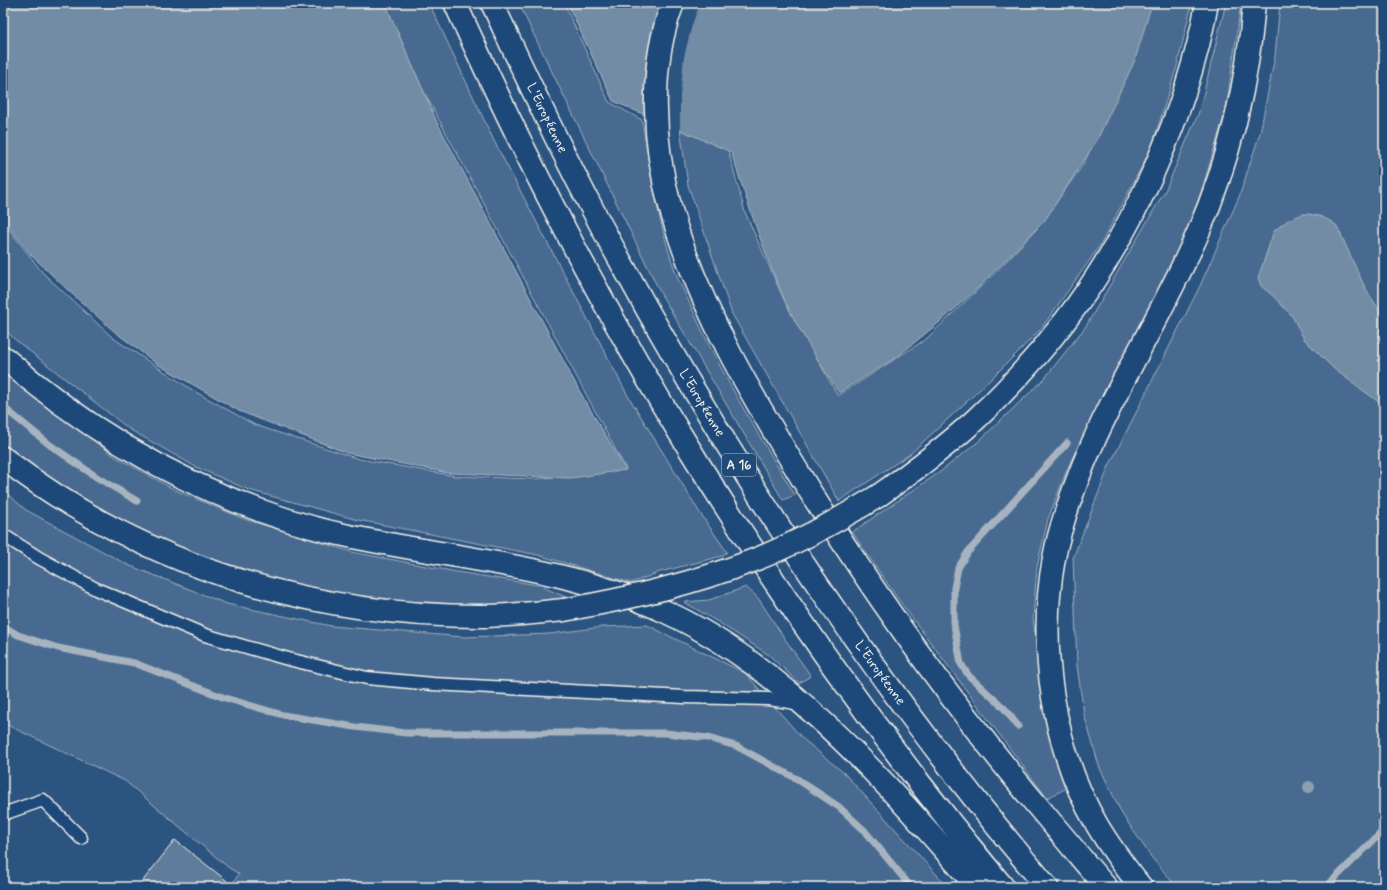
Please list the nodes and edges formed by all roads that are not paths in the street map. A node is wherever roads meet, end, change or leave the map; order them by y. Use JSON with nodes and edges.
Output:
{"nodes":[{"id":1,"x":455,"y":3,"type":"edge"},
{"id":2,"x":492,"y":3,"type":"edge"},
{"id":3,"x":673,"y":3,"type":"edge"},
{"id":4,"x":1207,"y":3,"type":"edge"},
{"id":5,"x":1254,"y":3,"type":"edge"},
{"id":6,"x":3,"y":357,"type":"edge"},
{"id":7,"x":3,"y":458,"type":"edge"},
{"id":8,"x":3,"y":535,"type":"edge"},
{"id":9,"x":802,"y":703,"type":"junction"},
{"id":10,"x":3,"y":814,"type":"edge"},
{"id":11,"x":81,"y":838,"type":"dead end"},
{"id":12,"x":977,"y":887,"type":"edge"},
{"id":13,"x":1003,"y":887,"type":"edge"},
{"id":14,"x":1047,"y":887,"type":"edge"},
{"id":15,"x":1106,"y":887,"type":"edge"},
{"id":16,"x":1141,"y":887,"type":"edge"}],
"edges":[{"from":1,"to":13,"type":"highway","number":"A 16"},
{"from":2,"to":14,"type":"highway","name":"L'Européenne","number":"A 16"},
{"from":3,"to":15,"type":"highway"},
{"from":4,"to":7,"type":"highway","bridge":true},
{"from":5,"to":16,"type":"highway"},
{"from":6,"to":9,"type":"highway"},
{"from":8,"to":9,"type":"lane"},
{"from":9,"to":12,"type":"highway"},
{"from":10,"to":11,"type":"lane"}]}
